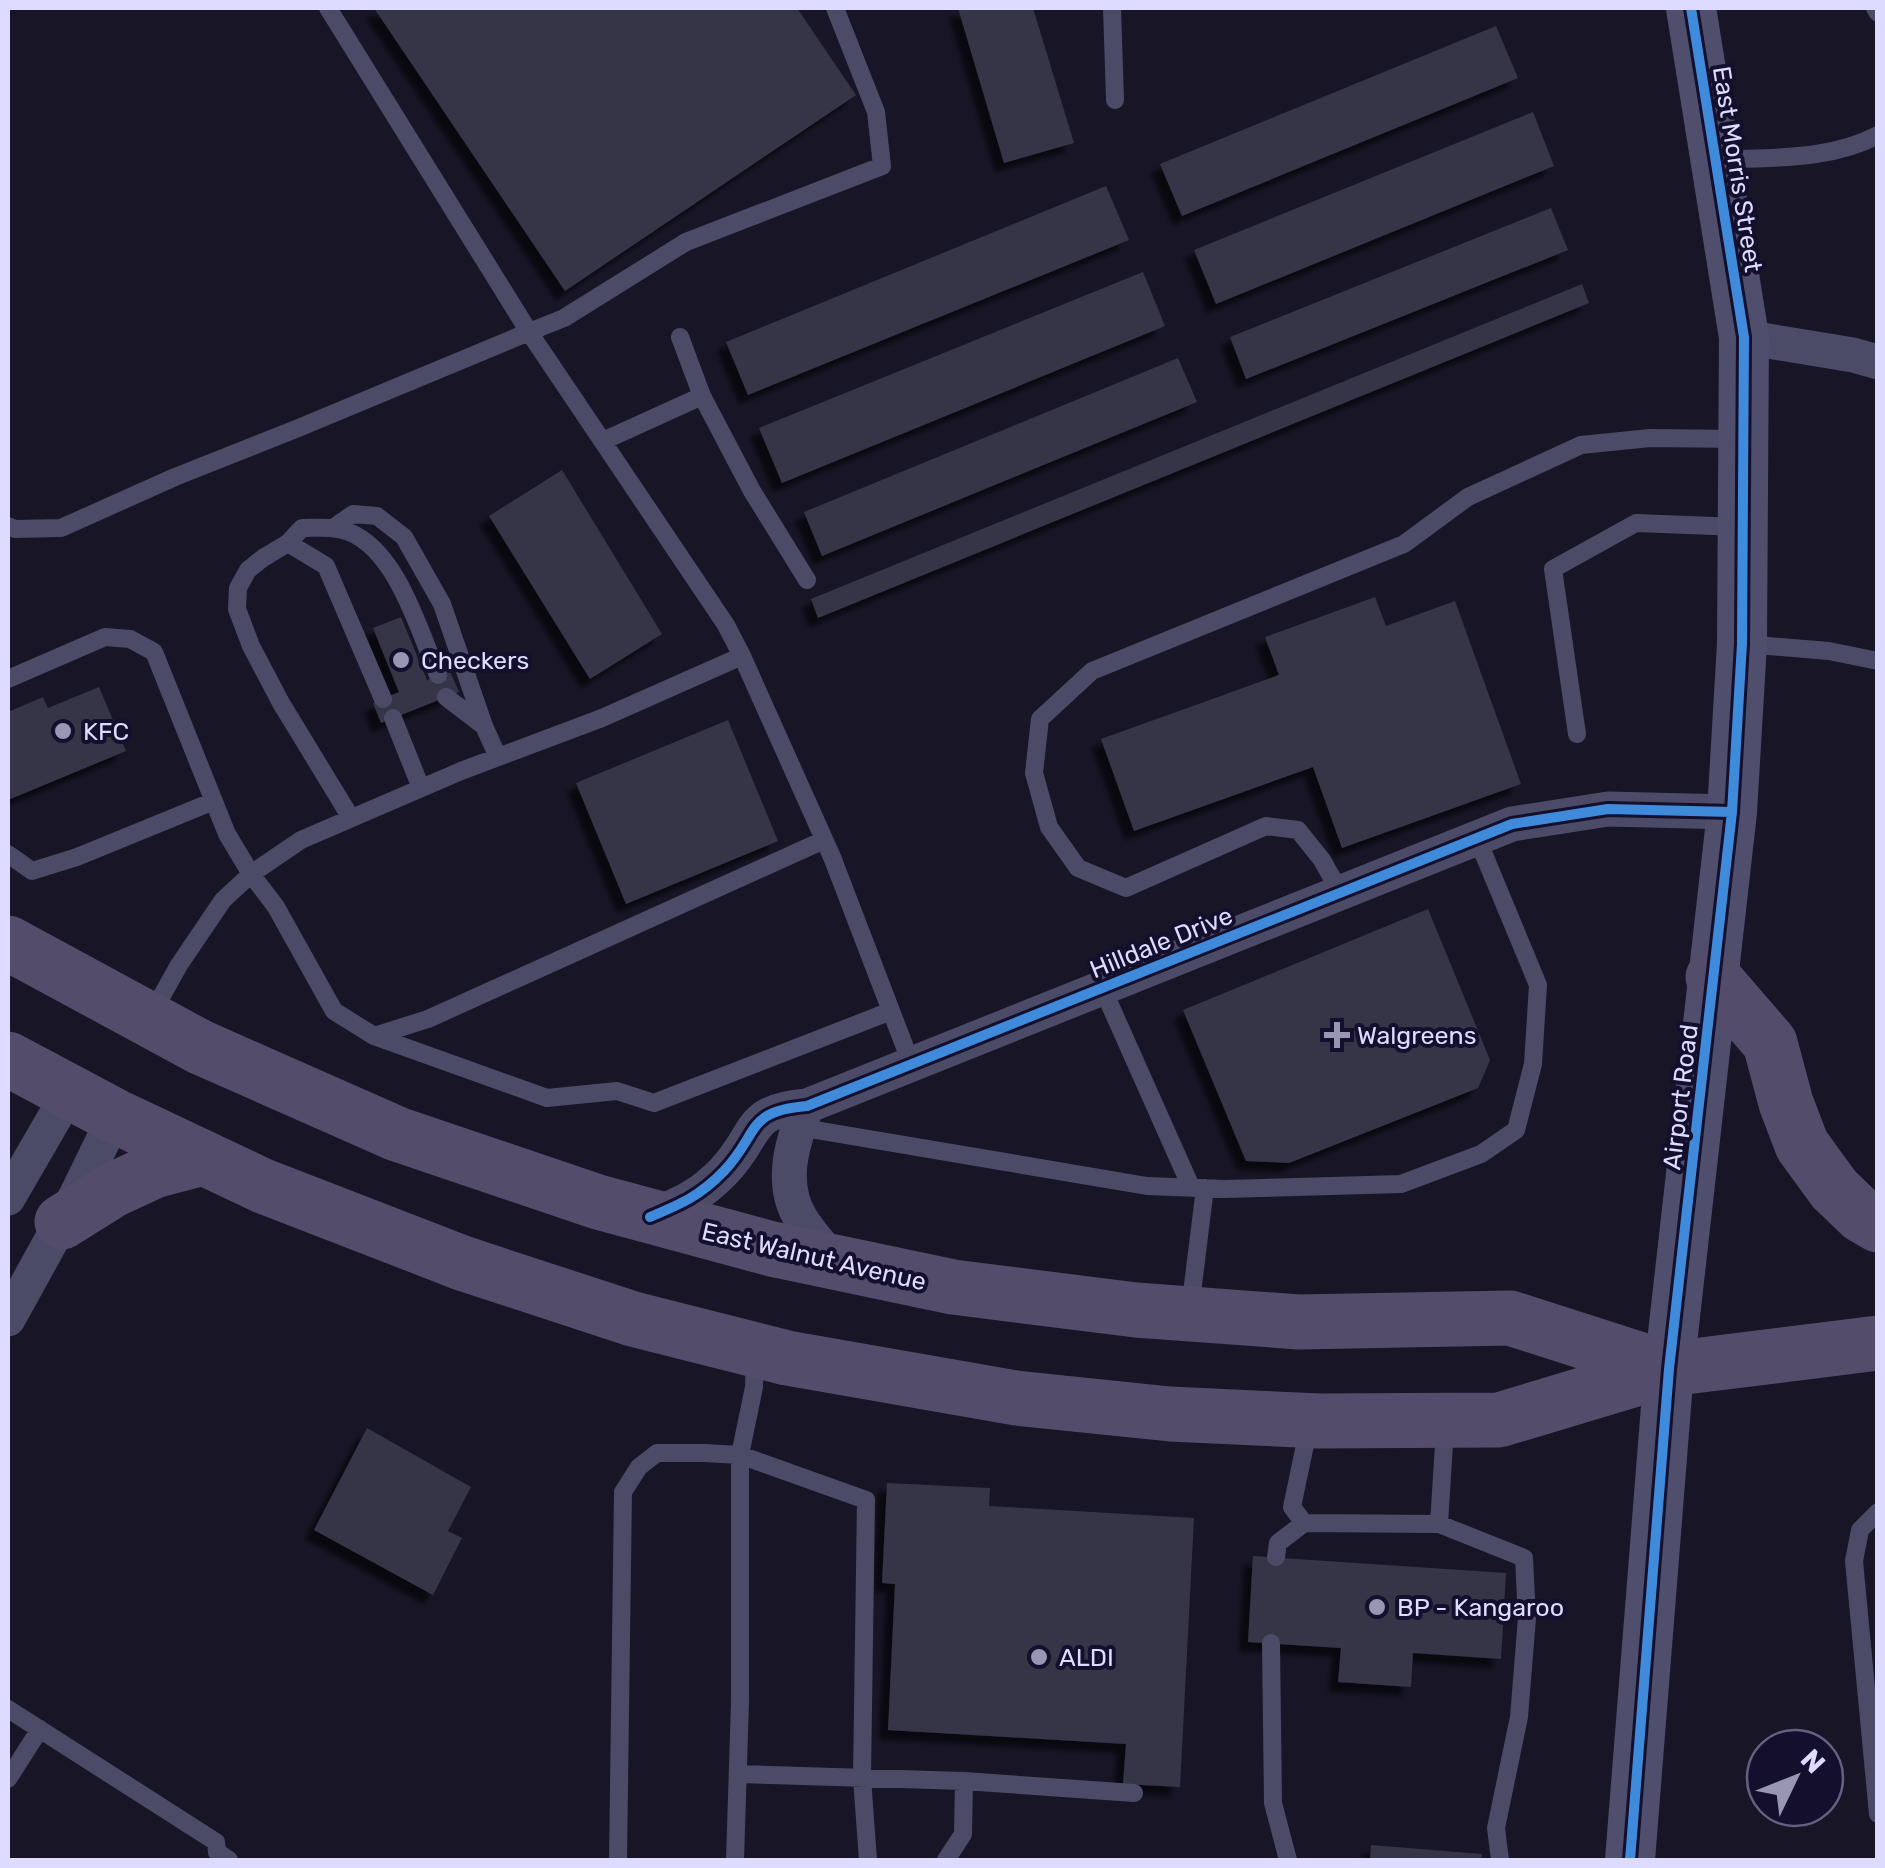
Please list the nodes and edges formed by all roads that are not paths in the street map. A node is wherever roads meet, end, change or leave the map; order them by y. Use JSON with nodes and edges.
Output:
{"nodes":[{"id":1,"x":328,"y":8,"type":"edge"},
{"id":2,"x":835,"y":8,"type":"edge"},
{"id":3,"x":1112,"y":8,"type":"edge"},
{"id":4,"x":1692,"y":8,"type":"edge"},
{"id":5,"x":1115,"y":100,"type":"dead end"},
{"id":6,"x":1878,"y":135,"type":"edge"},
{"id":7,"x":1716,"y":160,"type":"junction"},
{"id":8,"x":529,"y":332,"type":"junction"},
{"id":9,"x":680,"y":337,"type":"dead end"},
{"id":10,"x":1744,"y":337,"type":"junction"},
{"id":11,"x":1878,"y":362,"type":"edge"},
{"id":12,"x":702,"y":396,"type":"junction"},
{"id":13,"x":1743,"y":439,"type":"junction"},
{"id":14,"x":603,"y":441,"type":"junction"},
{"id":15,"x":8,"y":526,"type":"edge"},
{"id":16,"x":1744,"y":527,"type":"junction"},
{"id":17,"x":333,"y":528,"type":"junction"},
{"id":18,"x":288,"y":543,"type":"junction"},
{"id":19,"x":807,"y":580,"type":"dead end"},
{"id":20,"x":1742,"y":644,"type":"junction"},
{"id":21,"x":742,"y":656,"type":"junction"},
{"id":22,"x":1878,"y":661,"type":"edge"},
{"id":23,"x":438,"y":675,"type":"dead end"},
{"id":24,"x":8,"y":679,"type":"edge"},
{"id":25,"x":446,"y":697,"type":"dead end"},
{"id":26,"x":383,"y":699,"type":"dead end"},
{"id":27,"x":393,"y":718,"type":"dead end"},
{"id":28,"x":484,"y":726,"type":"junction"},
{"id":29,"x":1577,"y":734,"type":"dead end"},
{"id":30,"x":498,"y":757,"type":"junction"},
{"id":31,"x":421,"y":788,"type":"junction"},
{"id":32,"x":214,"y":801,"type":"junction"},
{"id":33,"x":1732,"y":812,"type":"junction"},
{"id":34,"x":351,"y":818,"type":"junction"},
{"id":35,"x":1477,"y":838,"type":"junction"},
{"id":36,"x":824,"y":840,"type":"junction"},
{"id":37,"x":8,"y":854,"type":"edge"},
{"id":38,"x":251,"y":874,"type":"junction"},
{"id":39,"x":1340,"y":892,"type":"junction"},
{"id":40,"x":8,"y":944,"type":"edge"},
{"id":41,"x":1714,"y":977,"type":"junction"},
{"id":42,"x":1102,"y":987,"type":"junction"},
{"id":43,"x":891,"y":1010,"type":"junction"},
{"id":44,"x":149,"y":1020,"type":"junction"},
{"id":45,"x":374,"y":1036,"type":"junction"},
{"id":46,"x":8,"y":1059,"type":"edge"},
{"id":47,"x":911,"y":1063,"type":"junction"},
{"id":48,"x":93,"y":1104,"type":"junction"},
{"id":49,"x":803,"y":1116,"type":"junction"},
{"id":50,"x":203,"y":1158,"type":"junction"},
{"id":51,"x":1198,"y":1188,"type":"junction"},
{"id":52,"x":8,"y":1198,"type":"edge"},
{"id":53,"x":650,"y":1217,"type":"junction"},
{"id":54,"x":62,"y":1222,"type":"junction"},
{"id":55,"x":1878,"y":1225,"type":"edge"},
{"id":56,"x":835,"y":1263,"type":"junction"},
{"id":57,"x":1190,"y":1314,"type":"junction"},
{"id":58,"x":8,"y":1319,"type":"edge"},
{"id":59,"x":1878,"y":1343,"type":"edge"},
{"id":60,"x":755,"y":1350,"type":"junction"},
{"id":61,"x":1669,"y":1368,"type":"junction"},
{"id":62,"x":1310,"y":1420,"type":"junction"},
{"id":63,"x":1445,"y":1420,"type":"junction"},
{"id":64,"x":740,"y":1455,"type":"junction"},
{"id":65,"x":1878,"y":1512,"type":"edge"},
{"id":66,"x":1304,"y":1523,"type":"junction"},
{"id":67,"x":1439,"y":1524,"type":"junction"},
{"id":68,"x":1276,"y":1557,"type":"dead end"},
{"id":69,"x":1272,"y":1643,"type":"dead end"},
{"id":70,"x":1871,"y":1675,"type":"edge"},
{"id":71,"x":8,"y":1709,"type":"edge"},
{"id":72,"x":40,"y":1730,"type":"junction"},
{"id":73,"x":738,"y":1774,"type":"junction"},
{"id":74,"x":862,"y":1778,"type":"junction"},
{"id":75,"x":8,"y":1779,"type":"edge"},
{"id":76,"x":964,"y":1782,"type":"junction"},
{"id":77,"x":1134,"y":1793,"type":"dead end"},
{"id":78,"x":1877,"y":1806,"type":"edge"},
{"id":79,"x":1878,"y":1814,"type":"edge"},
{"id":80,"x":1633,"y":1858,"type":"edge"},
{"id":81,"x":230,"y":1860,"type":"edge"},
{"id":82,"x":618,"y":1860,"type":"edge"},
{"id":83,"x":734,"y":1860,"type":"edge"},
{"id":84,"x":868,"y":1860,"type":"edge"},
{"id":85,"x":946,"y":1860,"type":"edge"},
{"id":86,"x":1288,"y":1860,"type":"edge"},
{"id":87,"x":1500,"y":1860,"type":"edge"}],
"edges":[{"from":1,"to":8,"type":"lane"},
{"from":2,"to":8,"type":"lane"},
{"from":3,"to":5,"type":"lane"},
{"from":4,"to":7,"type":"main road","name":"East Morris Street"},
{"from":6,"to":7,"type":"lane"},
{"from":7,"to":10,"type":"main road","name":"East Morris Street"},
{"from":8,"to":14,"type":"lane"},
{"from":8,"to":15,"type":"lane"},
{"from":9,"to":12,"type":"lane"},
{"from":10,"to":11,"type":"street"},
{"from":10,"to":13,"type":"main road","name":"Airport Road"},
{"from":12,"to":14,"type":"lane"},
{"from":12,"to":19,"type":"lane"},
{"from":13,"to":16,"type":"main road","name":"Airport Road"},
{"from":13,"to":39,"type":"lane"},
{"from":14,"to":21,"type":"lane"},
{"from":16,"to":20,"type":"main road","name":"Airport Road"},
{"from":16,"to":29,"type":"lane"},
{"from":17,"to":18,"type":"lane"},
{"from":17,"to":23,"type":"lane"},
{"from":17,"to":28,"type":"lane"},
{"from":18,"to":26,"type":"lane"},
{"from":18,"to":34,"type":"lane"},
{"from":20,"to":22,"type":"lane"},
{"from":20,"to":33,"type":"main road","name":"Airport Road"},
{"from":21,"to":30,"type":"lane"},
{"from":21,"to":36,"type":"lane"},
{"from":24,"to":32,"type":"lane"},
{"from":25,"to":28,"type":"lane"},
{"from":27,"to":31,"type":"lane"},
{"from":28,"to":30,"type":"lane"},
{"from":30,"to":31,"type":"lane"},
{"from":31,"to":34,"type":"lane"},
{"from":32,"to":37,"type":"lane"},
{"from":32,"to":38,"type":"lane"},
{"from":33,"to":35,"type":"street","name":"Hilldale Drive"},
{"from":33,"to":41,"type":"main road","name":"Airport Road"},
{"from":34,"to":38,"type":"lane"},
{"from":35,"to":39,"type":"street","name":"Hilldale Drive"},
{"from":35,"to":51,"type":"lane"},
{"from":36,"to":43,"type":"lane"},
{"from":36,"to":45,"type":"lane"},
{"from":38,"to":44,"type":"lane"},
{"from":38,"to":45,"type":"lane"},
{"from":39,"to":42,"type":"street","name":"Hilldale Drive"},
{"from":40,"to":44,"type":"main road","name":"East Walnut Avenue"},
{"from":41,"to":55,"type":"main road"},
{"from":41,"to":61,"type":"main road","name":"Airport Road"},
{"from":42,"to":47,"type":"street","name":"Hilldale Drive"},
{"from":42,"to":51,"type":"lane"},
{"from":43,"to":45,"type":"lane"},
{"from":43,"to":47,"type":"lane"},
{"from":44,"to":53,"type":"main road","name":"East Walnut Avenue"},
{"from":46,"to":48,"type":"main road","name":"East Walnut Avenue"},
{"from":47,"to":49,"type":"street","name":"Hilldale Drive"},
{"from":48,"to":50,"type":"main road","name":"East Walnut Avenue"},
{"from":48,"to":52,"type":"street"},
{"from":48,"to":54,"type":"street"},
{"from":49,"to":51,"type":"lane"},
{"from":49,"to":53,"type":"street","name":"Hilldale Drive"},
{"from":49,"to":56,"type":"street"},
{"from":50,"to":54,"type":"main road"},
{"from":50,"to":60,"type":"main road","name":"East Walnut Avenue"},
{"from":51,"to":57,"type":"lane"},
{"from":53,"to":56,"type":"main road","name":"East Walnut Avenue"},
{"from":54,"to":58,"type":"street"},
{"from":56,"to":57,"type":"main road","name":"East Walnut Avenue"},
{"from":57,"to":61,"type":"main road","name":"East Walnut Avenue"},
{"from":59,"to":61,"type":"main road","name":"East Walnut Avenue"},
{"from":60,"to":62,"type":"main road","name":"East Walnut Avenue"},
{"from":60,"to":64,"type":"lane"},
{"from":61,"to":63,"type":"main road","name":"East Walnut Avenue"},
{"from":61,"to":80,"type":"main road","name":"Airport Road"},
{"from":62,"to":63,"type":"main road","name":"East Walnut Avenue"},
{"from":62,"to":66,"type":"lane"},
{"from":63,"to":67,"type":"lane"},
{"from":64,"to":73,"type":"lane"},
{"from":64,"to":74,"type":"lane"},
{"from":64,"to":82,"type":"lane"},
{"from":65,"to":70,"type":"lane"},
{"from":66,"to":67,"type":"lane"},
{"from":66,"to":68,"type":"lane"},
{"from":67,"to":87,"type":"lane"},
{"from":69,"to":86,"type":"lane"},
{"from":70,"to":78,"type":"lane"},
{"from":71,"to":72,"type":"lane"},
{"from":72,"to":75,"type":"lane"},
{"from":72,"to":81,"type":"lane"},
{"from":73,"to":74,"type":"lane"},
{"from":73,"to":83,"type":"lane"},
{"from":74,"to":76,"type":"lane"},
{"from":74,"to":84,"type":"lane"},
{"from":76,"to":77,"type":"lane"},
{"from":76,"to":85,"type":"lane"},
{"from":78,"to":79,"type":"lane"}]}
